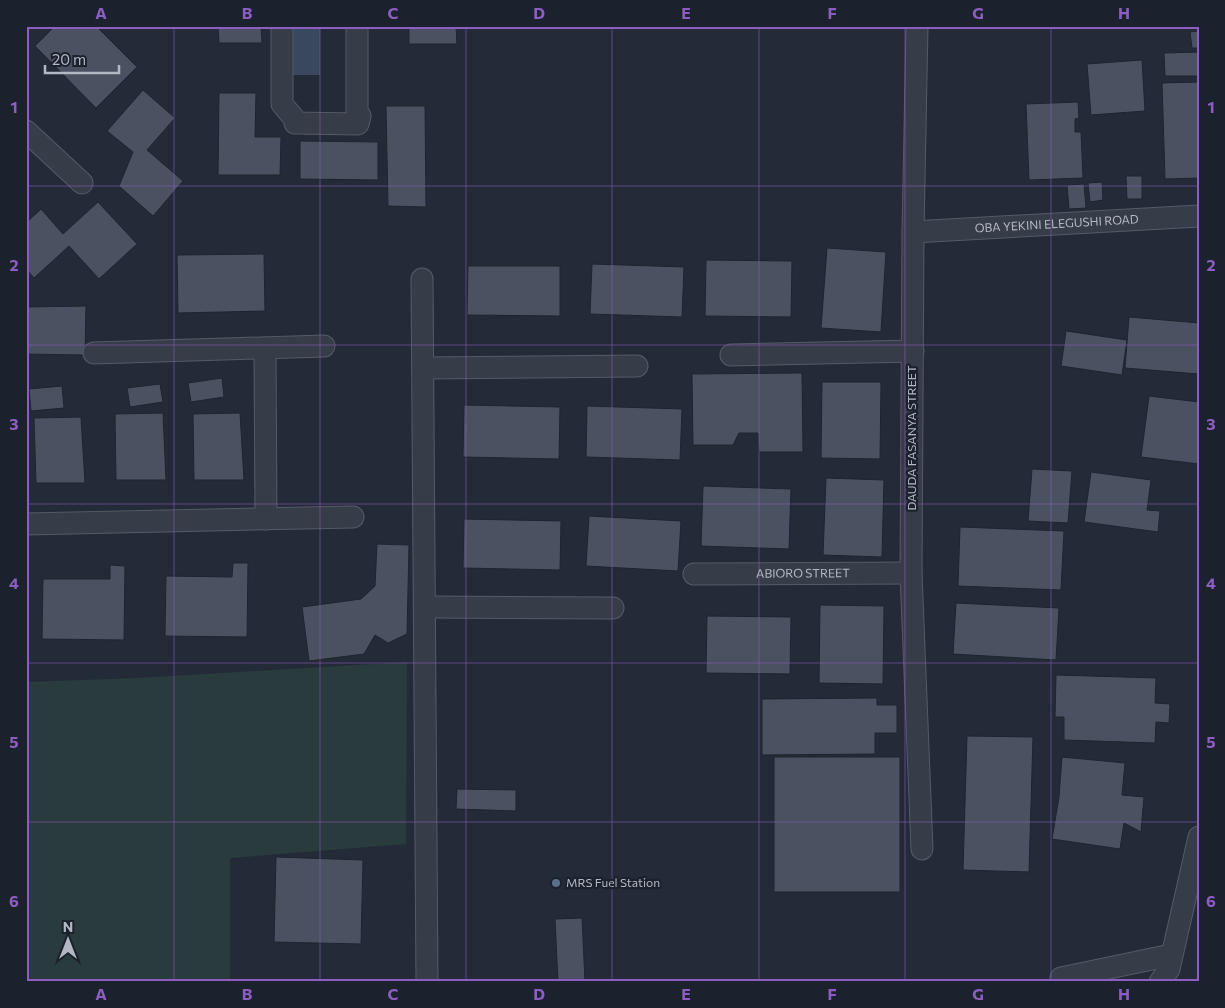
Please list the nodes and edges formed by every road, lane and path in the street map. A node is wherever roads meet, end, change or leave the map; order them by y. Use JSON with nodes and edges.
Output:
{"nodes":[{"id":1,"x":282,"y":26,"type":"edge"},
{"id":2,"x":357,"y":26,"type":"edge"},
{"id":3,"x":917,"y":26,"type":"edge"},
{"id":4,"x":26,"y":131,"type":"edge"},
{"id":5,"x":82,"y":183,"type":"dead end"},
{"id":6,"x":1199,"y":216,"type":"edge"},
{"id":7,"x":914,"y":232,"type":"junction"},
{"id":8,"x":422,"y":279,"type":"dead end"},
{"id":9,"x":324,"y":346,"type":"dead end"},
{"id":10,"x":264,"y":348,"type":"junction"},
{"id":11,"x":913,"y":351,"type":"junction"},
{"id":12,"x":94,"y":353,"type":"dead end"},
{"id":13,"x":731,"y":355,"type":"dead end"},
{"id":14,"x":637,"y":366,"type":"dead end"},
{"id":15,"x":424,"y":368,"type":"junction"},
{"id":16,"x":353,"y":517,"type":"dead end"},
{"id":17,"x":266,"y":519,"type":"junction"},
{"id":18,"x":26,"y":524,"type":"edge"},
{"id":19,"x":911,"y":573,"type":"junction"},
{"id":20,"x":694,"y":574,"type":"dead end"},
{"id":21,"x":425,"y":607,"type":"junction"},
{"id":22,"x":613,"y":608,"type":"dead end"},
{"id":23,"x":1199,"y":837,"type":"edge"},
{"id":24,"x":922,"y":849,"type":"dead end"},
{"id":25,"x":1169,"y":972,"type":"edge"},
{"id":26,"x":1061,"y":978,"type":"dead end"},
{"id":27,"x":427,"y":982,"type":"edge"}],
"edges":[{"from":1,"to":2,"type":"street"},
{"from":3,"to":7,"type":"street","name":"DAUDA FASANYA STREET"},
{"from":4,"to":5,"type":"street"},
{"from":6,"to":7,"type":"street","name":"OBA YEKINI ELEGUSHI ROAD"},
{"from":7,"to":11,"type":"street","name":"DAUDA FASANYA STREET"},
{"from":8,"to":15,"type":"street"},
{"from":9,"to":10,"type":"street"},
{"from":10,"to":12,"type":"street"},
{"from":10,"to":17,"type":"street"},
{"from":11,"to":13,"type":"street"},
{"from":11,"to":19,"type":"street","name":"DAUDA FASANYA STREET"},
{"from":14,"to":15,"type":"street"},
{"from":15,"to":21,"type":"street"},
{"from":16,"to":17,"type":"street"},
{"from":17,"to":18,"type":"street"},
{"from":19,"to":20,"type":"street","name":"ABIORO STREET"},
{"from":19,"to":24,"type":"street","name":"DAUDA FASANYA STREET"},
{"from":21,"to":22,"type":"street"},
{"from":21,"to":27,"type":"street"},
{"from":23,"to":25,"type":"street"},
{"from":25,"to":26,"type":"street"}]}
